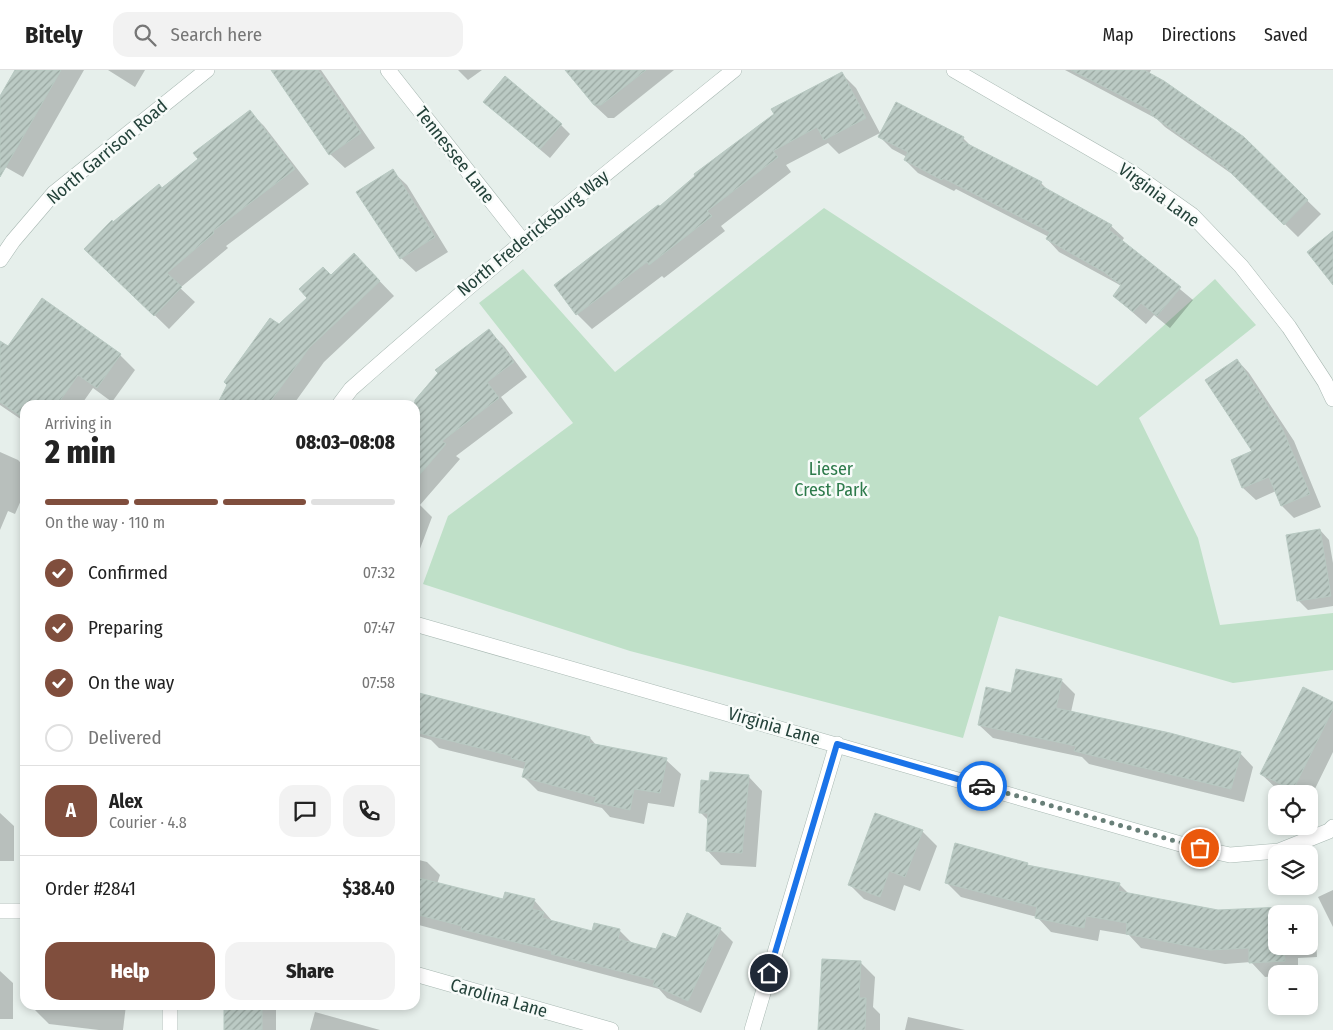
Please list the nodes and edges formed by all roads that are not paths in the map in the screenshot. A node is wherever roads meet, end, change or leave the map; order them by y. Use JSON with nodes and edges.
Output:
{"nodes":[{"id":1,"x":207,"y":70,"type":"edge"},
{"id":2,"x":388,"y":70,"type":"edge"},
{"id":3,"x":734,"y":70,"type":"edge"},
{"id":4,"x":954,"y":70,"type":"edge"},
{"id":5,"x":522,"y":240,"type":"junction"},
{"id":6,"x":7,"y":242,"type":"edge"},
{"id":7,"x":0,"y":260,"type":"edge"},
{"id":8,"x":1333,"y":399,"type":"edge"},
{"id":9,"x":343,"y":400,"type":"edge"},
{"id":10,"x":420,"y":625,"type":"edge"},
{"id":11,"x":837,"y":744,"type":"junction"},
{"id":12,"x":1333,"y":827,"type":"edge"},
{"id":13,"x":0,"y":911,"type":"edge"},
{"id":14,"x":20,"y":911,"type":"edge"},
{"id":15,"x":420,"y":975,"type":"edge"},
{"id":16,"x":170,"y":1010,"type":"edge"},
{"id":17,"x":170,"y":1030,"type":"edge"},
{"id":18,"x":611,"y":1030,"type":"edge"},
{"id":19,"x":752,"y":1030,"type":"edge"}],
"edges":[{"from":1,"to":6,"type":"street","name":"North Garrison Road"},
{"from":2,"to":5,"type":"street","name":"Tennessee Lane"},
{"from":3,"to":5,"type":"street","name":"North Fredericksburg Way"},
{"from":4,"to":8,"type":"street","name":"Virginia Lane"},
{"from":5,"to":9,"type":"street","name":"North Fredericksburg Way"},
{"from":6,"to":7,"type":"street","name":"North Garrison Road"},
{"from":10,"to":11,"type":"street","name":"Virginia Lane"},
{"from":11,"to":12,"type":"street","name":"Virginia Lane"},
{"from":11,"to":19,"type":"street"},
{"from":13,"to":14,"type":"street"},
{"from":15,"to":18,"type":"street","name":"Carolina Lane"},
{"from":16,"to":17,"type":"street"}]}
